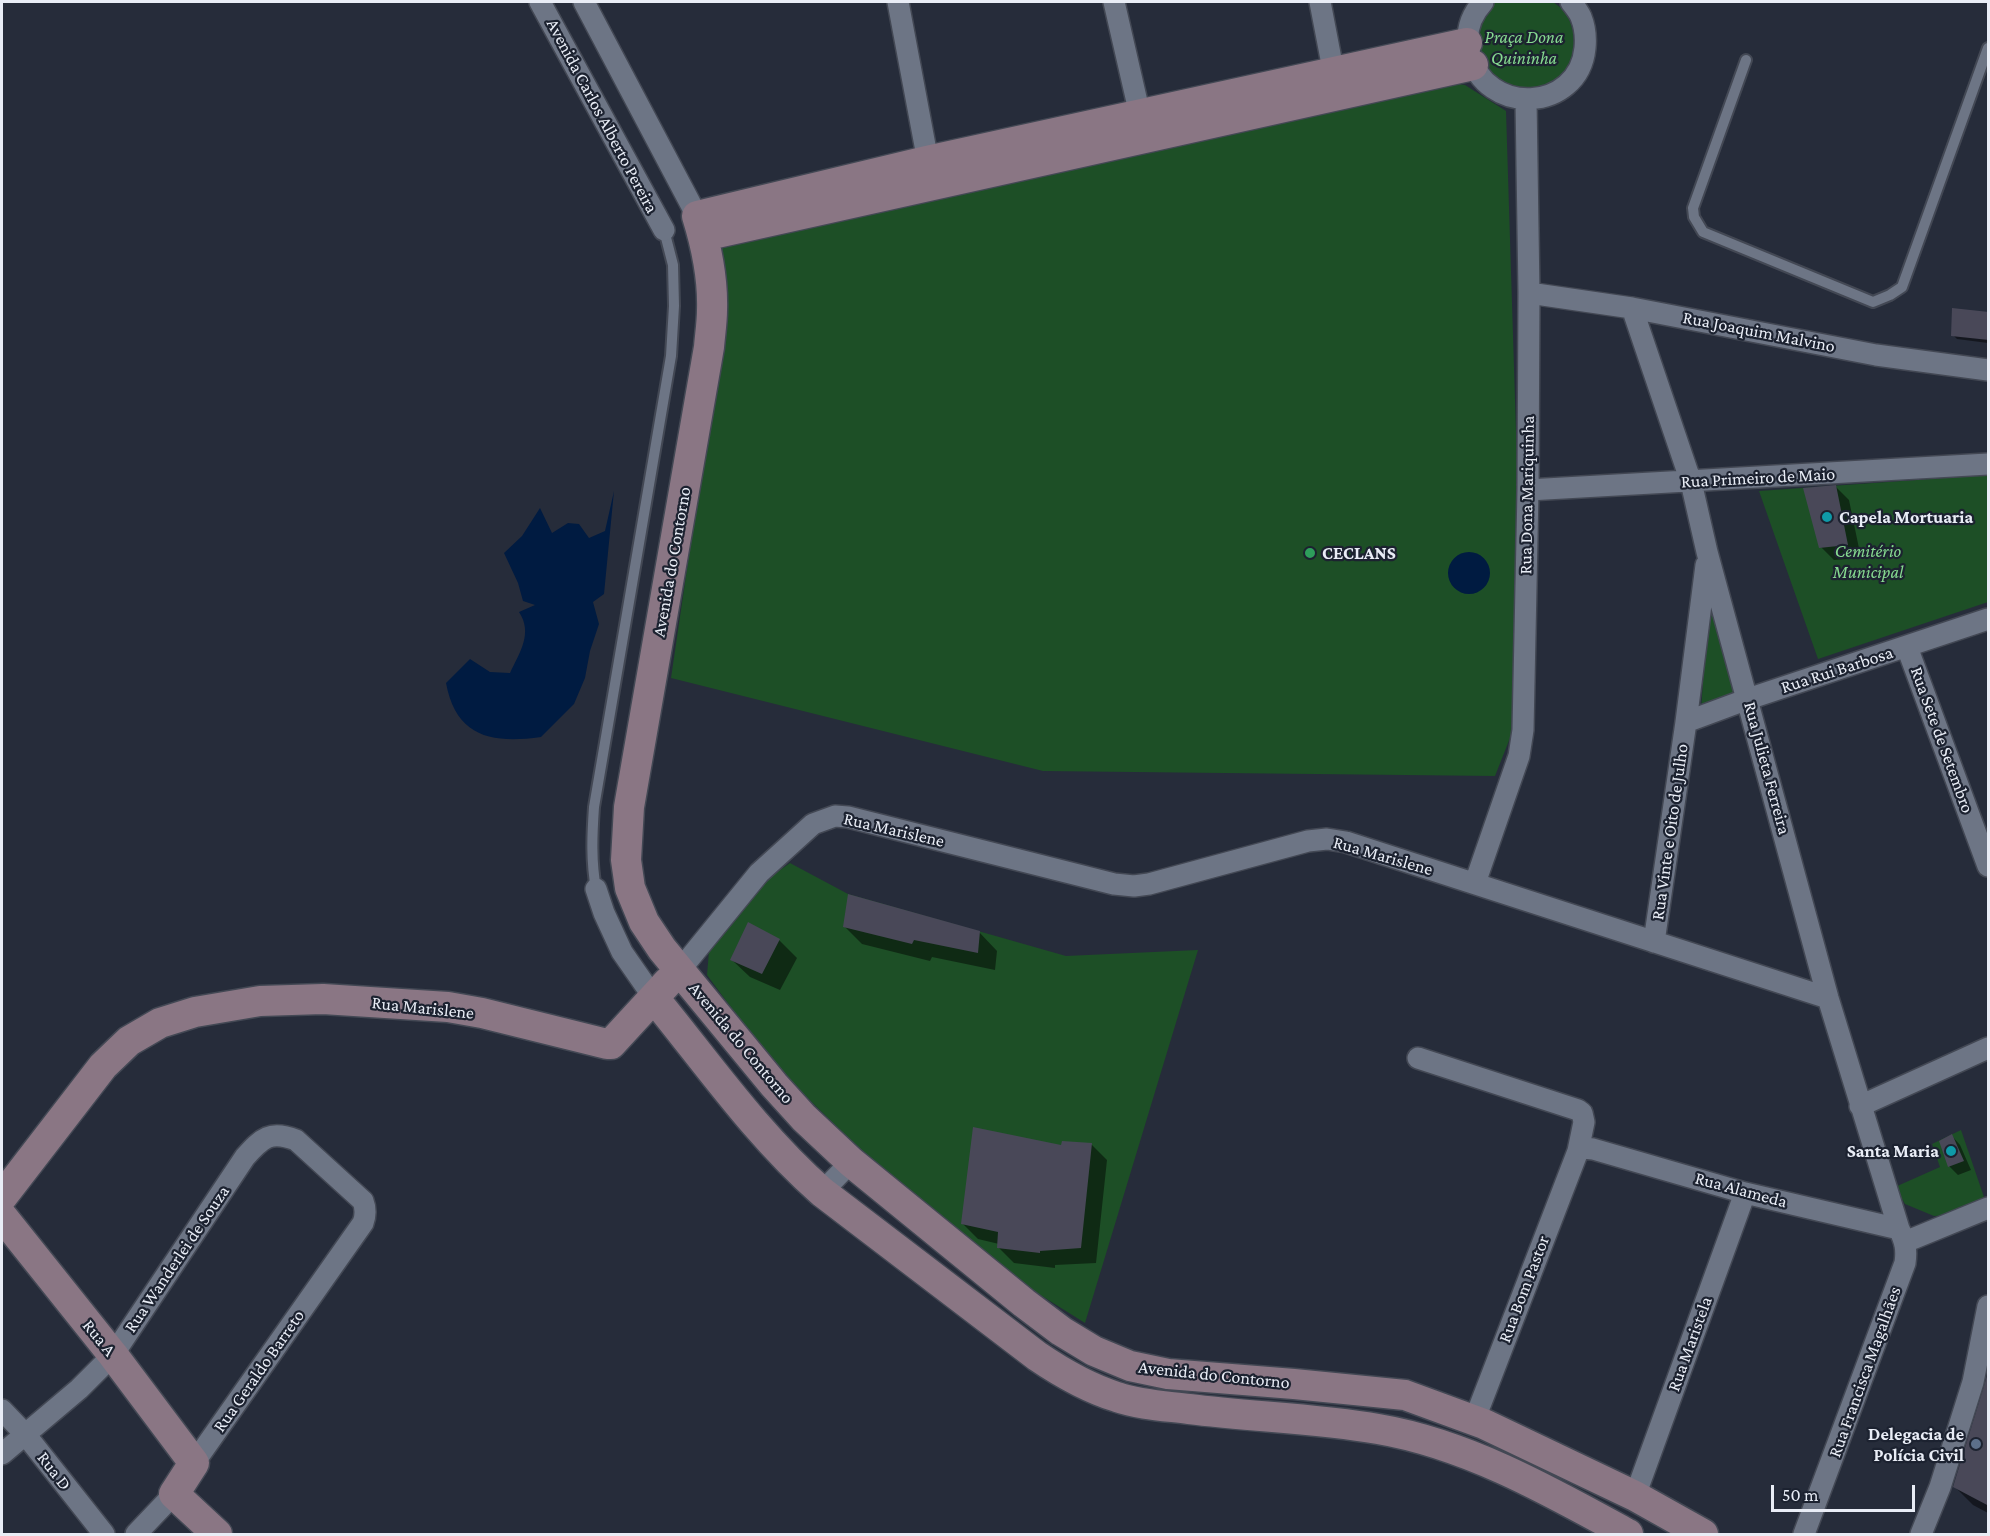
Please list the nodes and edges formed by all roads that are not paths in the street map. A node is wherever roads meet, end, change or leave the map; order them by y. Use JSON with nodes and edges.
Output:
{"nodes":[{"id":1,"x":540,"y":2,"type":"edge"},
{"id":2,"x":584,"y":2,"type":"edge"},
{"id":3,"x":898,"y":2,"type":"edge"},
{"id":4,"x":1114,"y":2,"type":"edge"},
{"id":5,"x":1320,"y":2,"type":"edge"},
{"id":6,"x":1483,"y":2,"type":"edge"},
{"id":7,"x":1571,"y":2,"type":"edge"},
{"id":8,"x":1989,"y":48,"type":"edge"},
{"id":9,"x":1470,"y":54,"type":"junction"},
{"id":10,"x":1746,"y":60,"type":"dead end"},
{"id":11,"x":1336,"y":83,"type":"junction"},
{"id":12,"x":1526,"y":100,"type":"junction"},
{"id":13,"x":1142,"y":126,"type":"junction"},
{"id":14,"x":930,"y":173,"type":"junction"},
{"id":15,"x":700,"y":226,"type":"junction"},
{"id":16,"x":664,"y":230,"type":"joint"},
{"id":17,"x":1529,"y":293,"type":"junction"},
{"id":18,"x":1632,"y":308,"type":"junction"},
{"id":19,"x":1989,"y":370,"type":"edge"},
{"id":20,"x":1989,"y":464,"type":"edge"},
{"id":21,"x":1691,"y":482,"type":"junction"},
{"id":22,"x":1528,"y":490,"type":"junction"},
{"id":23,"x":1707,"y":552,"type":"junction"},
{"id":24,"x":1989,"y":619,"type":"edge"},
{"id":25,"x":1908,"y":646,"type":"junction"},
{"id":26,"x":1748,"y":699,"type":"junction"},
{"id":27,"x":1686,"y":722,"type":"junction"},
{"id":28,"x":1989,"y":866,"type":"edge"},
{"id":29,"x":1475,"y":883,"type":"junction"},
{"id":30,"x":596,"y":889,"type":"joint"},
{"id":31,"x":1654,"y":942,"type":"junction"},
{"id":32,"x":680,"y":970,"type":"junction"},
{"id":33,"x":654,"y":998,"type":"junction"},
{"id":34,"x":1828,"y":998,"type":"junction"},
{"id":35,"x":1989,"y":1048,"type":"edge"},
{"id":36,"x":1418,"y":1058,"type":"dead end"},
{"id":37,"x":1860,"y":1106,"type":"junction"},
{"id":38,"x":1576,"y":1154,"type":"junction"},
{"id":39,"x":851,"y":1162,"type":"junction"},
{"id":40,"x":822,"y":1192,"type":"junction"},
{"id":41,"x":1745,"y":1193,"type":"junction"},
{"id":42,"x":2,"y":1197,"type":"edge"},
{"id":43,"x":363,"y":1201,"type":"joint"},
{"id":44,"x":1989,"y":1208,"type":"edge"},
{"id":45,"x":2,"y":1216,"type":"edge"},
{"id":46,"x":1902,"y":1235,"type":"junction"},
{"id":47,"x":1989,"y":1306,"type":"edge"},
{"id":48,"x":1989,"y":1352,"type":"edge"},
{"id":49,"x":113,"y":1355,"type":"junction"},
{"id":50,"x":1973,"y":1382,"type":"junction"},
{"id":51,"x":2,"y":1410,"type":"edge"},
{"id":52,"x":1474,"y":1421,"type":"junction"},
{"id":53,"x":26,"y":1434,"type":"junction"},
{"id":54,"x":2,"y":1454,"type":"edge"},
{"id":55,"x":194,"y":1463,"type":"junction"},
{"id":56,"x":174,"y":1494,"type":"junction"},
{"id":57,"x":1635,"y":1496,"type":"junction"},
{"id":58,"x":104,"y":1534,"type":"edge"},
{"id":59,"x":136,"y":1534,"type":"edge"},
{"id":60,"x":217,"y":1534,"type":"edge"},
{"id":61,"x":1628,"y":1534,"type":"edge"},
{"id":62,"x":1703,"y":1534,"type":"edge"},
{"id":63,"x":1804,"y":1534,"type":"edge"},
{"id":64,"x":1921,"y":1534,"type":"edge"}],
"edges":[{"from":1,"to":16,"type":"street","name":"Avenida Carlos Alberto Pereira"},
{"from":2,"to":15,"type":"street","name":"Avenida do Contorno"},
{"from":3,"to":14,"type":"street"},
{"from":4,"to":13,"type":"street"},
{"from":5,"to":11,"type":"street"},
{"from":6,"to":9,"type":"street"},
{"from":7,"to":12,"type":"street"},
{"from":8,"to":10,"type":"lane"},
{"from":9,"to":11,"type":"street"},
{"from":9,"to":12,"type":"street"},
{"from":11,"to":13,"type":"street"},
{"from":12,"to":17,"type":"street","name":"Rua Dona Mariquinha"},
{"from":13,"to":14,"type":"street"},
{"from":14,"to":15,"type":"street"},
{"from":15,"to":32,"type":"street","name":"Avenida do Contorno"},
{"from":16,"to":30,"type":"lane"},
{"from":17,"to":18,"type":"street","name":"Rua Joaquim Malvino"},
{"from":17,"to":22,"type":"street","name":"Rua Dona Mariquinha"},
{"from":18,"to":19,"type":"street","name":"Rua Joaquim Malvino"},
{"from":18,"to":21,"type":"street","name":"Rua Julieta Ferreira"},
{"from":20,"to":21,"type":"street","name":"Rua Primeiro de Maio"},
{"from":21,"to":22,"type":"street","name":"Rua Primeiro de Maio"},
{"from":21,"to":23,"type":"street","name":"Rua Julieta Ferreira"},
{"from":22,"to":29,"type":"street","name":"Rua Dona Mariquinha"},
{"from":23,"to":26,"type":"street","name":"Rua Julieta Ferreira"},
{"from":23,"to":27,"type":"street","name":"Rua Vinte e Oito de Julho"},
{"from":24,"to":25,"type":"street","name":"Rua Rui Barbosa"},
{"from":25,"to":26,"type":"street","name":"Rua Rui Barbosa"},
{"from":25,"to":28,"type":"street","name":"Rua Sete de Setembro"},
{"from":26,"to":27,"type":"street","name":"Rua Rui Barbosa"},
{"from":26,"to":34,"type":"street","name":"Rua Julieta Ferreira"},
{"from":27,"to":31,"type":"street","name":"Rua Vinte e Oito de Julho"},
{"from":29,"to":31,"type":"street","name":"Rua Marislene"},
{"from":29,"to":32,"type":"street","name":"Rua Marislene"},
{"from":30,"to":33,"type":"street"},
{"from":31,"to":34,"type":"street","name":"Rua Marislene"},
{"from":32,"to":33,"type":"street","name":"Rua Marislene"},
{"from":32,"to":39,"type":"street","name":"Avenida do Contorno"},
{"from":33,"to":40,"type":"street"},
{"from":33,"to":42,"type":"street","name":"Rua Marislene"},
{"from":34,"to":37,"type":"street","name":"Rua Julieta Ferreira"},
{"from":35,"to":37,"type":"street"},
{"from":36,"to":38,"type":"street","name":"Rua Bom Pastor"},
{"from":37,"to":46,"type":"street","name":"Rua Julieta Ferreira"},
{"from":38,"to":41,"type":"street","name":"Rua Alameda"},
{"from":38,"to":52,"type":"street","name":"Rua Bom Pastor"},
{"from":39,"to":40,"type":"street"},
{"from":39,"to":52,"type":"street","name":"Avenida do Contorno"},
{"from":40,"to":61,"type":"street"},
{"from":41,"to":46,"type":"street","name":"Rua Alameda"},
{"from":41,"to":57,"type":"street","name":"Rua Maristela"},
{"from":43,"to":49,"type":"street","name":"Rua Wanderlei de Souza"},
{"from":43,"to":55,"type":"street","name":"Rua Geraldo Barreto"},
{"from":44,"to":46,"type":"street"},
{"from":45,"to":49,"type":"street","name":"Rua A"},
{"from":46,"to":63,"type":"street","name":"Rua Francisca Magalhães"},
{"from":47,"to":50,"type":"street"},
{"from":48,"to":50,"type":"street"},
{"from":49,"to":53,"type":"street","name":"Rua Wanderlei de Souza"},
{"from":49,"to":55,"type":"street","name":"Rua A"},
{"from":50,"to":64,"type":"street"},
{"from":51,"to":53,"type":"street","name":"Rua D"},
{"from":52,"to":57,"type":"street","name":"Avenida do Contorno"},
{"from":53,"to":54,"type":"street","name":"Rua Wanderlei de Souza"},
{"from":53,"to":58,"type":"street","name":"Rua D"},
{"from":55,"to":56,"type":"street","name":"Rua Geraldo Barreto"},
{"from":56,"to":59,"type":"street","name":"Rua Geraldo Barreto"},
{"from":56,"to":60,"type":"street"},
{"from":57,"to":62,"type":"street","name":"Avenida do Contorno"}]}
